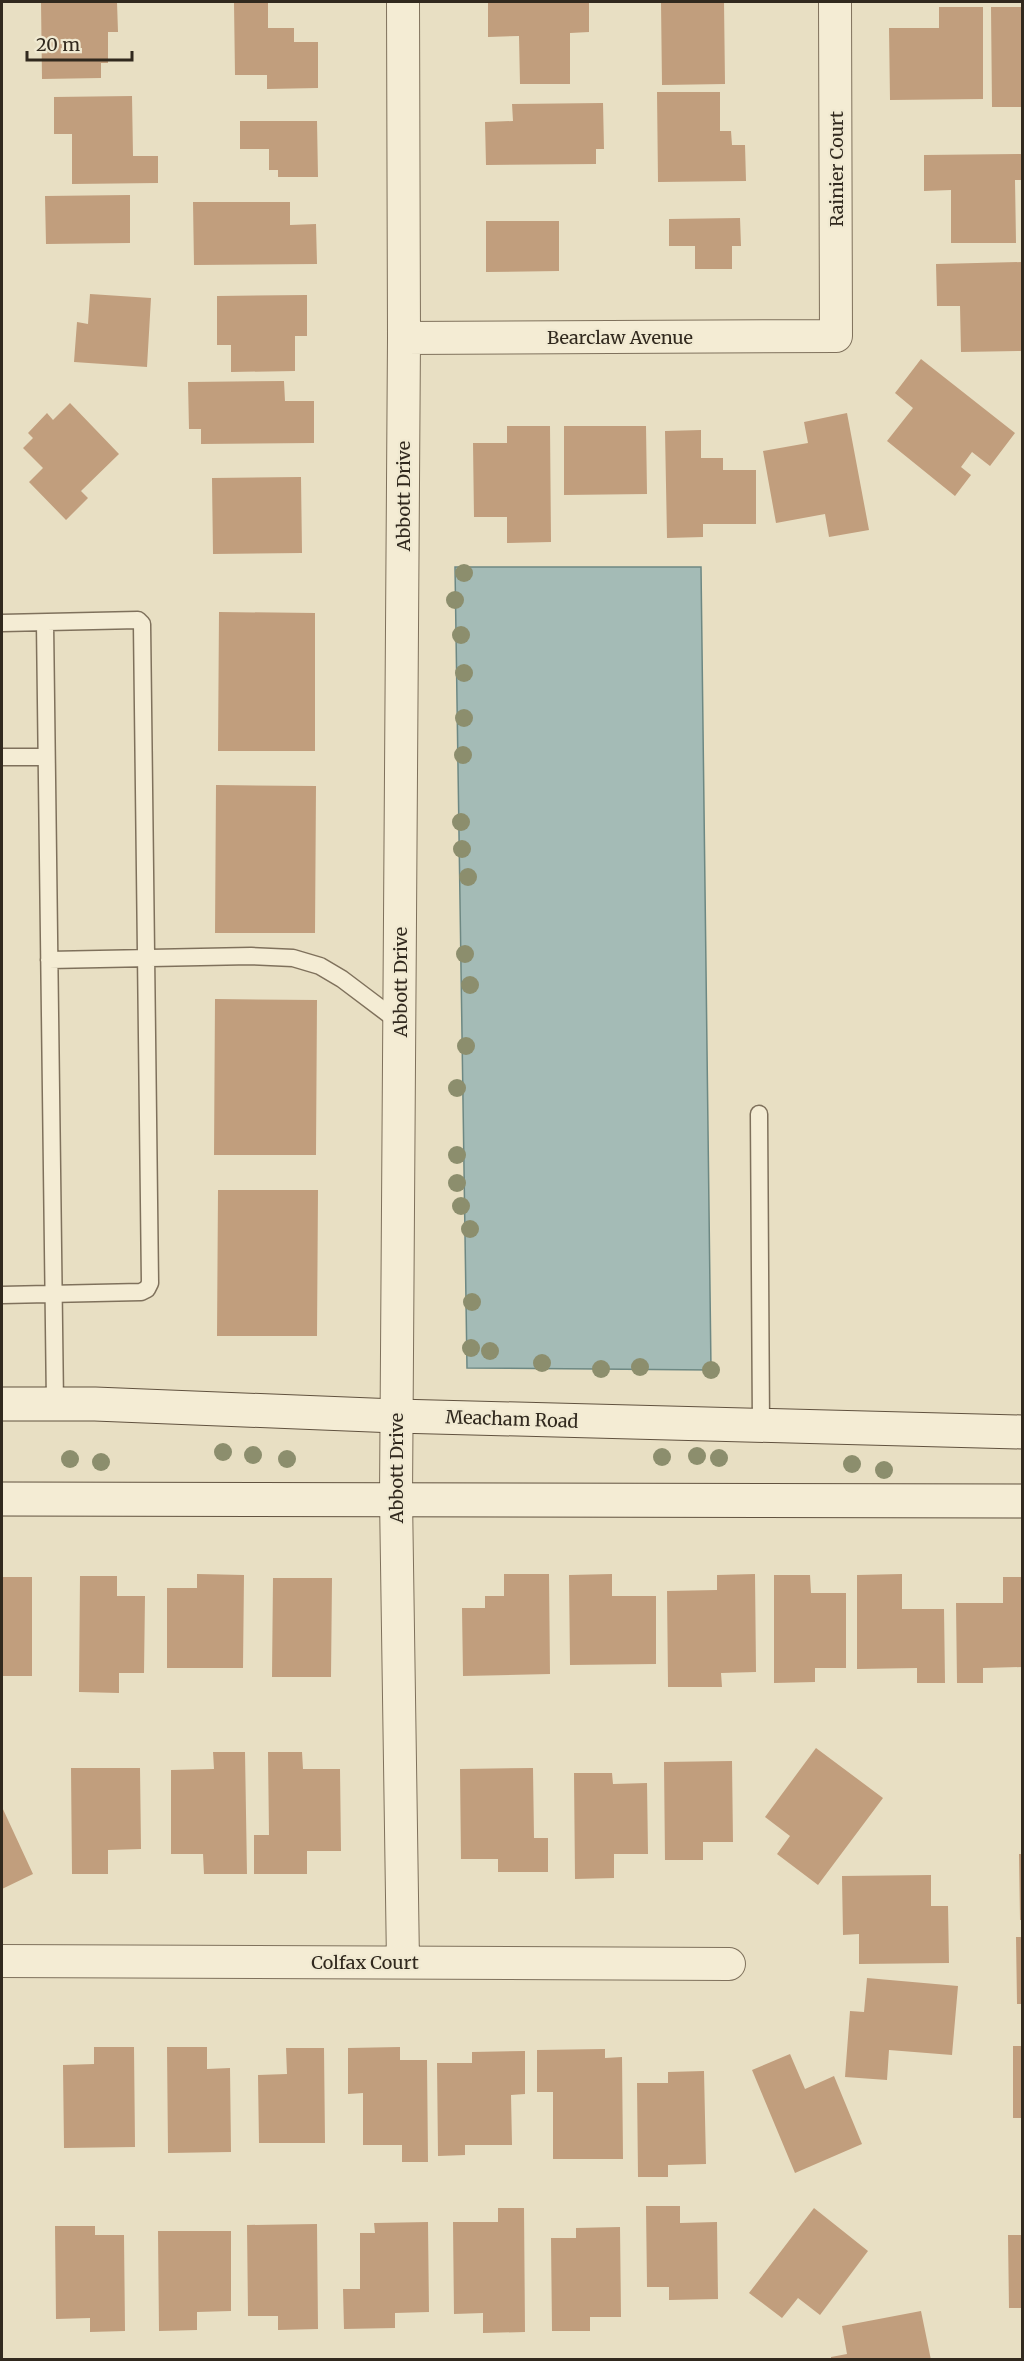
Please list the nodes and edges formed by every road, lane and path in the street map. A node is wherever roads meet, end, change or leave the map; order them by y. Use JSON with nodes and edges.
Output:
{"nodes":[{"id":1,"x":403,"y":2,"type":"edge"},
{"id":2,"x":835,"y":2,"type":"edge"},
{"id":3,"x":836,"y":336,"type":"joint"},
{"id":4,"x":404,"y":338,"type":"junction"},
{"id":5,"x":45,"y":622,"type":"junction"},
{"id":6,"x":2,"y":623,"type":"edge"},
{"id":7,"x":2,"y":757,"type":"edge"},
{"id":8,"x":46,"y":757,"type":"junction"},
{"id":9,"x":147,"y":958,"type":"junction"},
{"id":10,"x":49,"y":960,"type":"junction"},
{"id":11,"x":399,"y":1022,"type":"junction"},
{"id":12,"x":759,"y":1114,"type":"dead end"},
{"id":13,"x":2,"y":1294,"type":"edge"},
{"id":14,"x":54,"y":1294,"type":"junction"},
{"id":15,"x":2,"y":1404,"type":"edge"},
{"id":16,"x":55,"y":1404,"type":"junction"},
{"id":17,"x":396,"y":1416,"type":"junction"},
{"id":18,"x":761,"y":1426,"type":"junction"},
{"id":19,"x":1023,"y":1432,"type":"edge"},
{"id":20,"x":396,"y":1498,"type":"junction"},
{"id":21,"x":2,"y":1499,"type":"edge"},
{"id":22,"x":1023,"y":1501,"type":"edge"},
{"id":23,"x":2,"y":1961,"type":"edge"},
{"id":24,"x":403,"y":1962,"type":"junction"},
{"id":25,"x":729,"y":1964,"type":"dead end"}],
"edges":[{"from":1,"to":4,"type":"street","name":"Abbott Drive"},
{"from":2,"to":3,"type":"street","name":"Rainier Court"},
{"from":3,"to":4,"type":"street","name":"Bearclaw Avenue"},
{"from":4,"to":11,"type":"street","name":"Abbott Drive"},
{"from":5,"to":6,"type":"lane"},
{"from":5,"to":8,"type":"lane"},
{"from":5,"to":9,"type":"lane"},
{"from":7,"to":8,"type":"lane"},
{"from":8,"to":10,"type":"lane"},
{"from":9,"to":10,"type":"lane"},
{"from":9,"to":11,"type":"lane"},
{"from":9,"to":14,"type":"lane"},
{"from":10,"to":14,"type":"lane"},
{"from":11,"to":17,"type":"street","name":"Abbott Drive"},
{"from":12,"to":18,"type":"lane"},
{"from":13,"to":14,"type":"lane"},
{"from":14,"to":16,"type":"lane"},
{"from":15,"to":16,"type":"street","name":"Meacham Road"},
{"from":16,"to":17,"type":"street","name":"Meacham Road"},
{"from":17,"to":18,"type":"street","name":"Meacham Road"},
{"from":17,"to":20,"type":"street","name":"Abbott Drive"},
{"from":18,"to":19,"type":"street","name":"Meacham Road"},
{"from":20,"to":21,"type":"street"},
{"from":20,"to":22,"type":"street"},
{"from":20,"to":24,"type":"street","name":"Abbott Drive"},
{"from":23,"to":24,"type":"street","name":"Colfax Court"},
{"from":24,"to":25,"type":"street","name":"Colfax Court"}]}
